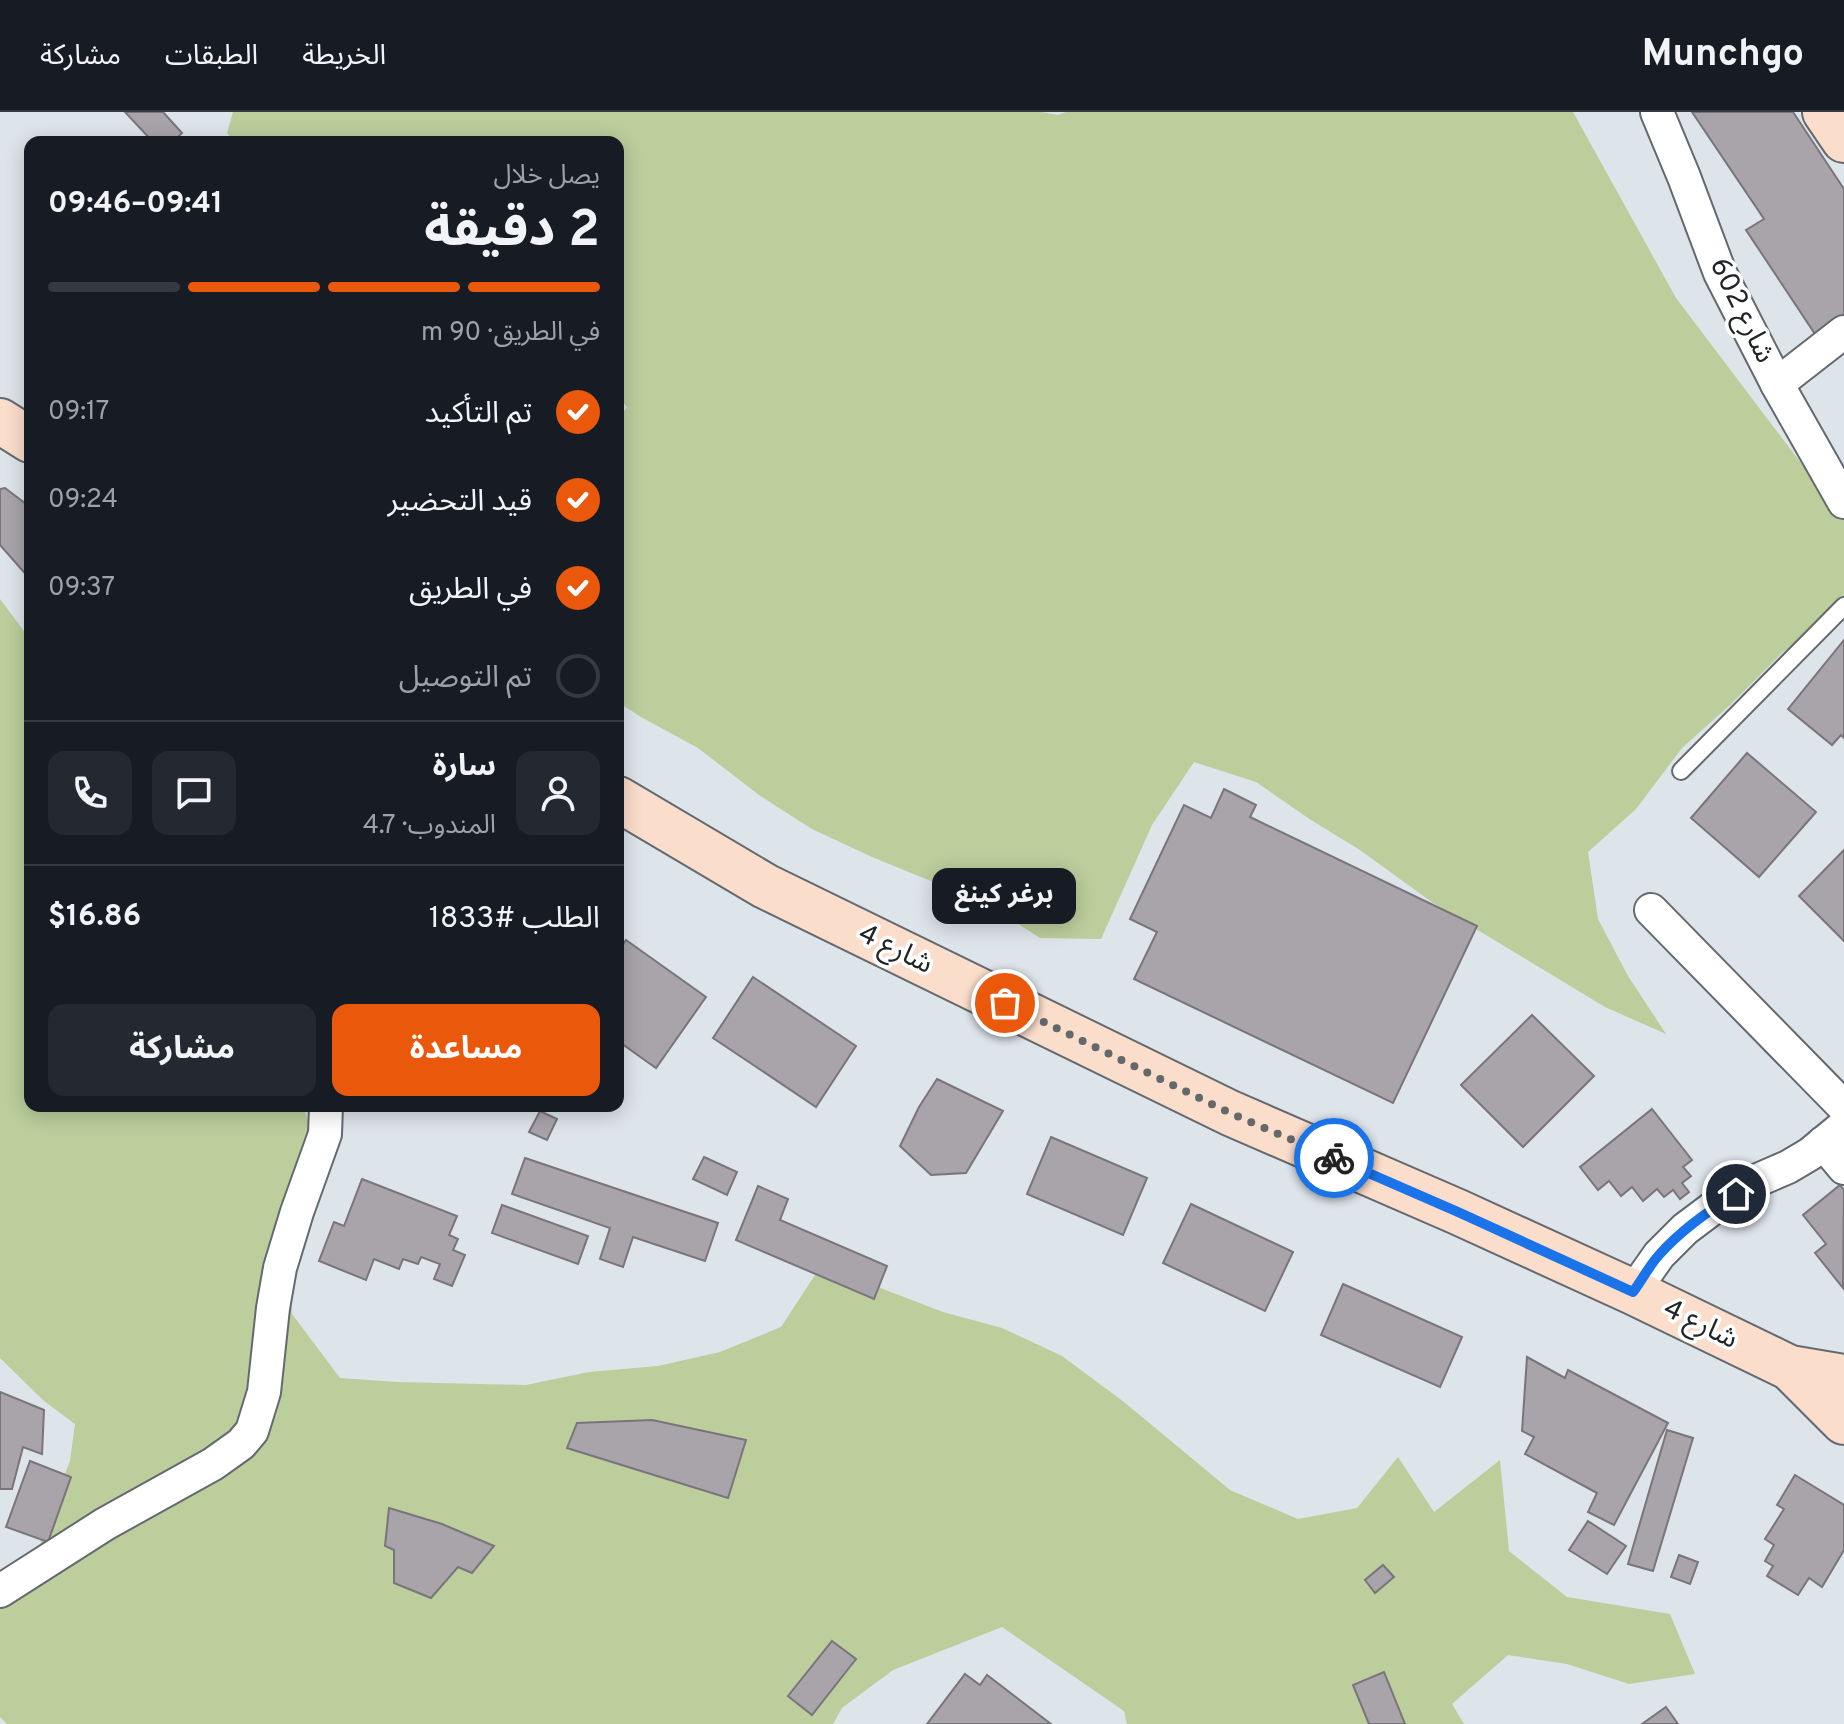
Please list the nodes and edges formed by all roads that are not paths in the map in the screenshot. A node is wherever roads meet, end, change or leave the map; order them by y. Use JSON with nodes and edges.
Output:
{"nodes":[{"id":1,"x":1657,"y":112,"type":"edge"},
{"id":2,"x":1825,"y":112,"type":"edge"},
{"id":3,"x":1844,"y":140,"type":"edge"},
{"id":4,"x":1844,"y":332,"type":"edge"},
{"id":5,"x":1777,"y":384,"type":"junction"},
{"id":6,"x":0,"y":421,"type":"edge"},
{"id":7,"x":24,"y":436,"type":"edge"},
{"id":8,"x":1844,"y":502,"type":"edge"},
{"id":9,"x":1844,"y":606,"type":"edge"},
{"id":10,"x":1681,"y":771,"type":"dead end"},
{"id":11,"x":624,"y":803,"type":"edge"},
{"id":12,"x":1651,"y":910,"type":"dead end"},
{"id":13,"x":1844,"y":1107,"type":"edge"},
{"id":14,"x":326,"y":1112,"type":"edge"},
{"id":15,"x":1834,"y":1134,"type":"edge"},
{"id":16,"x":1844,"y":1168,"type":"edge"},
{"id":17,"x":1633,"y":1292,"type":"junction"},
{"id":18,"x":1790,"y":1368,"type":"junction"},
{"id":19,"x":1844,"y":1377,"type":"edge"},
{"id":20,"x":1844,"y":1422,"type":"edge"},
{"id":21,"x":0,"y":1591,"type":"edge"}],
"edges":[{"from":1,"to":5,"type":"street","name":"شارع 602"},
{"from":2,"to":3,"type":"main road"},
{"from":4,"to":5,"type":"street"},
{"from":5,"to":8,"type":"street","name":"شارع 602"},
{"from":6,"to":7,"type":"main road"},
{"from":9,"to":10,"type":"lane"},
{"from":11,"to":17,"type":"main road","name":"شارع 4"},
{"from":12,"to":13,"type":"street"},
{"from":14,"to":21,"type":"street"},
{"from":15,"to":16,"type":"street"},
{"from":15,"to":17,"type":"street"},
{"from":17,"to":18,"type":"main road","name":"شارع 4"},
{"from":18,"to":19,"type":"main road","name":"شارع 4"},
{"from":18,"to":20,"type":"main road","name":"شارع 4"}]}
